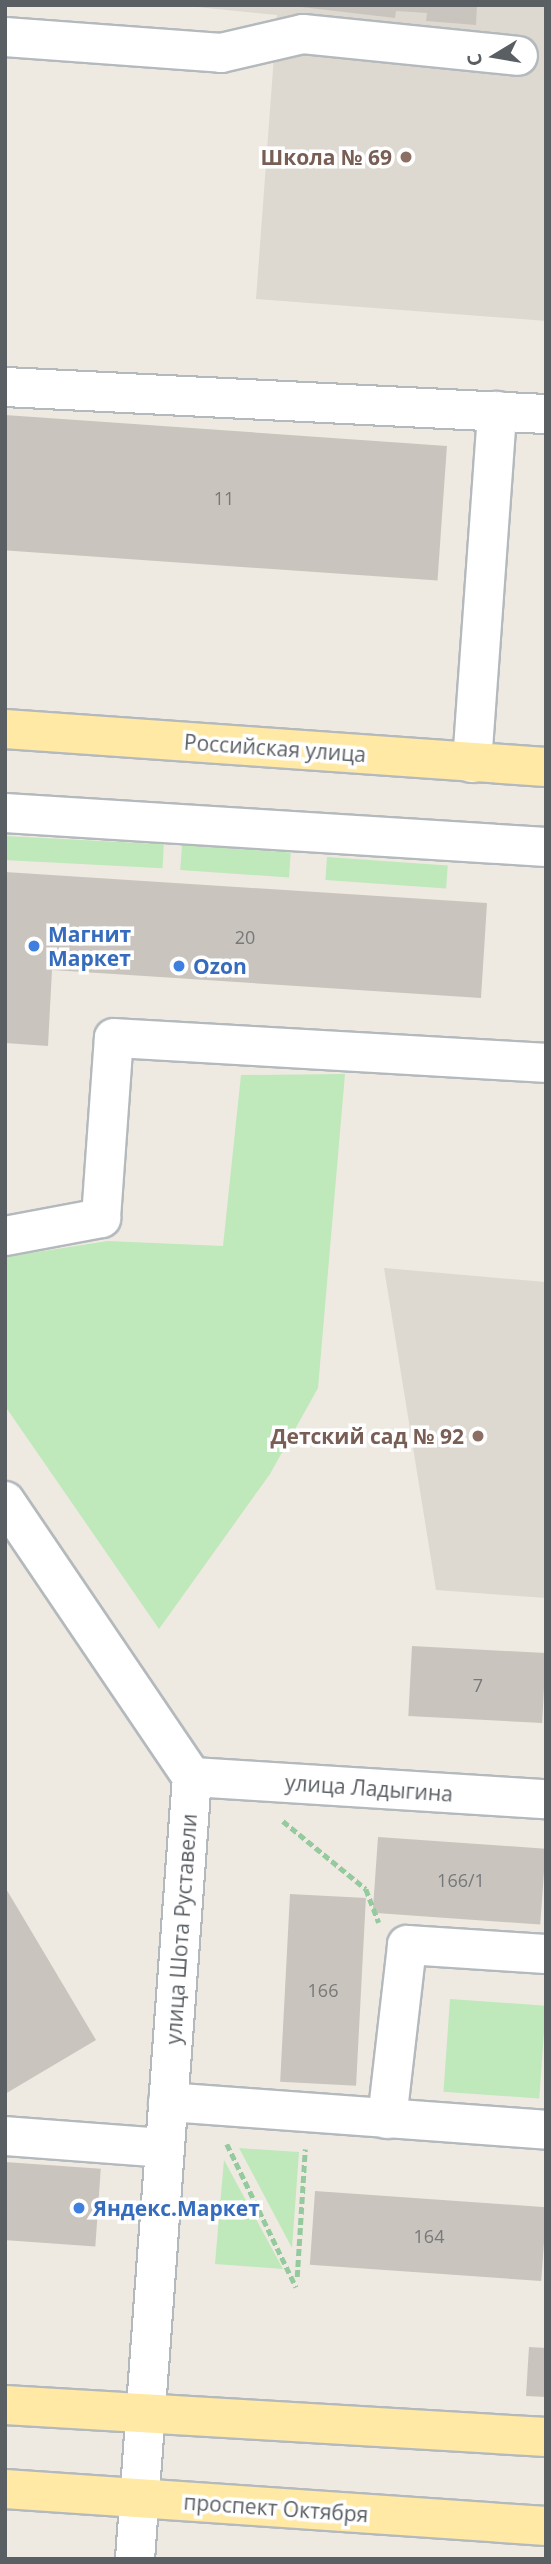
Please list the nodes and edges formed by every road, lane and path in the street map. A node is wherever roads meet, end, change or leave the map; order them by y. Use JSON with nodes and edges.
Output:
{"nodes":[{"id":1,"x":5,"y":37,"type":"edge"},
{"id":2,"x":518,"y":56,"type":"dead end"},
{"id":3,"x":5,"y":387,"type":"edge"},
{"id":4,"x":497,"y":411,"type":"junction"},
{"id":5,"x":546,"y":414,"type":"edge"},
{"id":6,"x":5,"y":729,"type":"edge"},
{"id":7,"x":472,"y":763,"type":"junction"},
{"id":8,"x":546,"y":767,"type":"edge"},
{"id":9,"x":5,"y":813,"type":"edge"},
{"id":10,"x":546,"y":847,"type":"edge"},
{"id":11,"x":546,"y":1063,"type":"edge"},
{"id":12,"x":5,"y":1236,"type":"edge"},
{"id":13,"x":5,"y":1501,"type":"edge"},
{"id":14,"x":192,"y":1777,"type":"junction"},
{"id":15,"x":231,"y":1779,"type":"junction"},
{"id":16,"x":546,"y":1799,"type":"edge"},
{"id":17,"x":407,"y":1945,"type":"junction"},
{"id":18,"x":546,"y":1954,"type":"edge"},
{"id":19,"x":167,"y":2102,"type":"junction"},
{"id":20,"x":207,"y":2105,"type":"junction"},
{"id":21,"x":308,"y":2113,"type":"junction"},
{"id":22,"x":387,"y":2119,"type":"junction"},
{"id":23,"x":546,"y":2130,"type":"edge"},
{"id":24,"x":5,"y":2136,"type":"edge"},
{"id":25,"x":164,"y":2148,"type":"junction"},
{"id":26,"x":297,"y":2277,"type":"junction"},
{"id":27,"x":296,"y":2287,"type":"dead end"},
{"id":28,"x":5,"y":2405,"type":"edge"},
{"id":29,"x":147,"y":2414,"type":"junction"},
{"id":30,"x":546,"y":2437,"type":"edge"},
{"id":31,"x":5,"y":2489,"type":"edge"},
{"id":32,"x":143,"y":2499,"type":"junction"},
{"id":33,"x":546,"y":2526,"type":"edge"},
{"id":34,"x":135,"y":2559,"type":"edge"}],
"edges":[{"from":1,"to":2,"type":"street"},
{"from":3,"to":4,"type":"street"},
{"from":4,"to":5,"type":"street"},
{"from":4,"to":7,"type":"street"},
{"from":6,"to":7,"type":"main road","name":"Российская улица"},
{"from":7,"to":8,"type":"main road","name":"Российская улица"},
{"from":9,"to":10,"type":"street"},
{"from":11,"to":12,"type":"street"},
{"from":13,"to":14,"type":"street"},
{"from":14,"to":15,"type":"street","name":"улица Ладыгина"},
{"from":14,"to":19,"type":"street","name":"улица Шота Руставели"},
{"from":15,"to":16,"type":"street","name":"улица Ладыгина"},
{"from":15,"to":17,"type":"path"},
{"from":17,"to":18,"type":"street"},
{"from":17,"to":22,"type":"street"},
{"from":19,"to":20,"type":"street"},
{"from":19,"to":25,"type":"street","name":"улица Шота Руставели"},
{"from":20,"to":21,"type":"street"},
{"from":20,"to":26,"type":"path"},
{"from":21,"to":22,"type":"street"},
{"from":21,"to":26,"type":"path"},
{"from":22,"to":23,"type":"street"},
{"from":24,"to":25,"type":"street"},
{"from":25,"to":29,"type":"street","name":"улица Шота Руставели"},
{"from":26,"to":27,"type":"path"},
{"from":28,"to":29,"type":"main road"},
{"from":29,"to":30,"type":"main road"},
{"from":29,"to":32,"type":"street","name":"улица Шота Руставели"},
{"from":31,"to":32,"type":"main road","name":"проспект Октября"},
{"from":32,"to":33,"type":"main road","name":"проспект Октября"},
{"from":32,"to":34,"type":"street","name":"улица Шота Руставели"}]}
